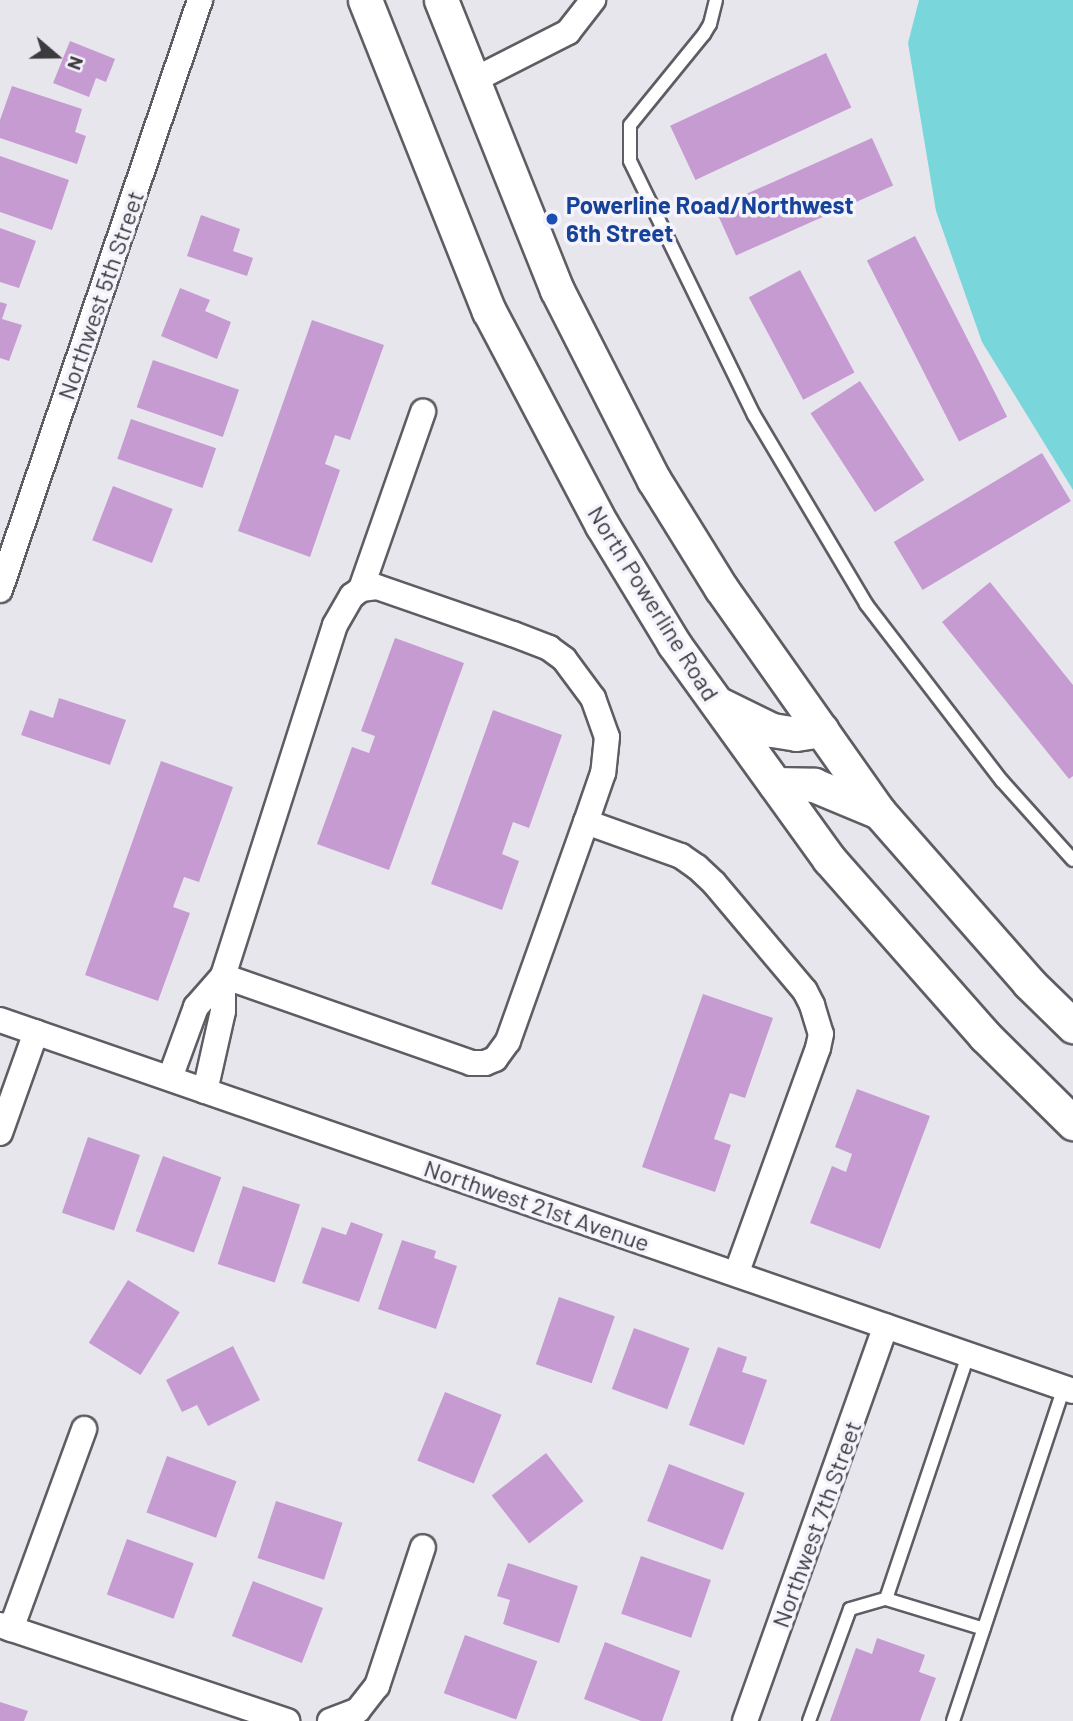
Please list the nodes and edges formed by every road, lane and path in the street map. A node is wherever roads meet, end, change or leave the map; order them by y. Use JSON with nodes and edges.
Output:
{"nodes":[{"id":1,"x":200,"y":0,"type":"edge"},
{"id":2,"x":365,"y":0,"type":"edge"},
{"id":3,"x":442,"y":0,"type":"edge"},
{"id":4,"x":593,"y":0,"type":"edge"},
{"id":5,"x":716,"y":0,"type":"edge"},
{"id":6,"x":472,"y":81,"type":"junction"},
{"id":7,"x":423,"y":412,"type":"dead end"},
{"id":8,"x":360,"y":589,"type":"junction"},
{"id":9,"x":0,"y":590,"type":"edge"},
{"id":10,"x":717,"y":703,"type":"junction"},
{"id":11,"x":822,"y":730,"type":"junction"},
{"id":12,"x":775,"y":785,"type":"junction"},
{"id":13,"x":879,"y":812,"type":"junction"},
{"id":14,"x":586,"y":822,"type":"junction"},
{"id":15,"x":1073,"y":860,"type":"edge"},
{"id":16,"x":223,"y":976,"type":"junction"},
{"id":17,"x":0,"y":1020,"type":"edge"},
{"id":18,"x":1073,"y":1026,"type":"edge"},
{"id":19,"x":36,"y":1032,"type":"junction"},
{"id":20,"x":170,"y":1078,"type":"junction"},
{"id":21,"x":205,"y":1091,"type":"junction"},
{"id":22,"x":1073,"y":1122,"type":"edge"},
{"id":23,"x":0,"y":1133,"type":"edge"},
{"id":24,"x":736,"y":1274,"type":"junction"},
{"id":25,"x":886,"y":1326,"type":"junction"},
{"id":26,"x":968,"y":1355,"type":"junction"},
{"id":27,"x":1069,"y":1389,"type":"edge"},
{"id":28,"x":84,"y":1429,"type":"dead end"},
{"id":29,"x":423,"y":1547,"type":"dead end"},
{"id":30,"x":886,"y":1599,"type":"junction"},
{"id":31,"x":6,"y":1627,"type":"edge"},
{"id":32,"x":984,"y":1629,"type":"junction"},
{"id":33,"x":287,"y":1721,"type":"edge"},
{"id":34,"x":330,"y":1721,"type":"edge"},
{"id":35,"x":746,"y":1721,"type":"edge"},
{"id":36,"x":809,"y":1721,"type":"edge"},
{"id":37,"x":953,"y":1721,"type":"edge"}],
"edges":[{"from":1,"to":9,"type":"street","name":"Northwest 5th Street"},
{"from":2,"to":10,"type":"main road","name":"North Powerline Road"},
{"from":3,"to":6,"type":"main road"},
{"from":4,"to":6,"type":"street"},
{"from":5,"to":15,"type":"lane"},
{"from":6,"to":11,"type":"main road"},
{"from":7,"to":8,"type":"street"},
{"from":8,"to":14,"type":"street"},
{"from":8,"to":16,"type":"street"},
{"from":10,"to":11,"type":"main road"},
{"from":10,"to":12,"type":"main road","name":"North Powerline Road"},
{"from":11,"to":13,"type":"main road"},
{"from":12,"to":13,"type":"main road"},
{"from":12,"to":22,"type":"main road","name":"North Powerline Road"},
{"from":13,"to":18,"type":"main road"},
{"from":14,"to":16,"type":"street"},
{"from":14,"to":24,"type":"street"},
{"from":16,"to":20,"type":"street"},
{"from":16,"to":21,"type":"street"},
{"from":17,"to":19,"type":"street","name":"Northwest 21st Avenue"},
{"from":19,"to":20,"type":"street","name":"Northwest 21st Avenue"},
{"from":19,"to":23,"type":"street"},
{"from":20,"to":21,"type":"street","name":"Northwest 21st Avenue"},
{"from":21,"to":24,"type":"street","name":"Northwest 21st Avenue"},
{"from":24,"to":25,"type":"street","name":"Northwest 21st Avenue"},
{"from":25,"to":26,"type":"street","name":"Northwest 21st Avenue"},
{"from":25,"to":35,"type":"street","name":"Northwest 7th Street"},
{"from":26,"to":27,"type":"street","name":"Northwest 21st Avenue"},
{"from":26,"to":30,"type":"lane"},
{"from":27,"to":32,"type":"lane"},
{"from":28,"to":31,"type":"street"},
{"from":29,"to":34,"type":"street"},
{"from":30,"to":32,"type":"lane"},
{"from":30,"to":36,"type":"lane"},
{"from":31,"to":33,"type":"street"},
{"from":32,"to":37,"type":"lane"}]}
